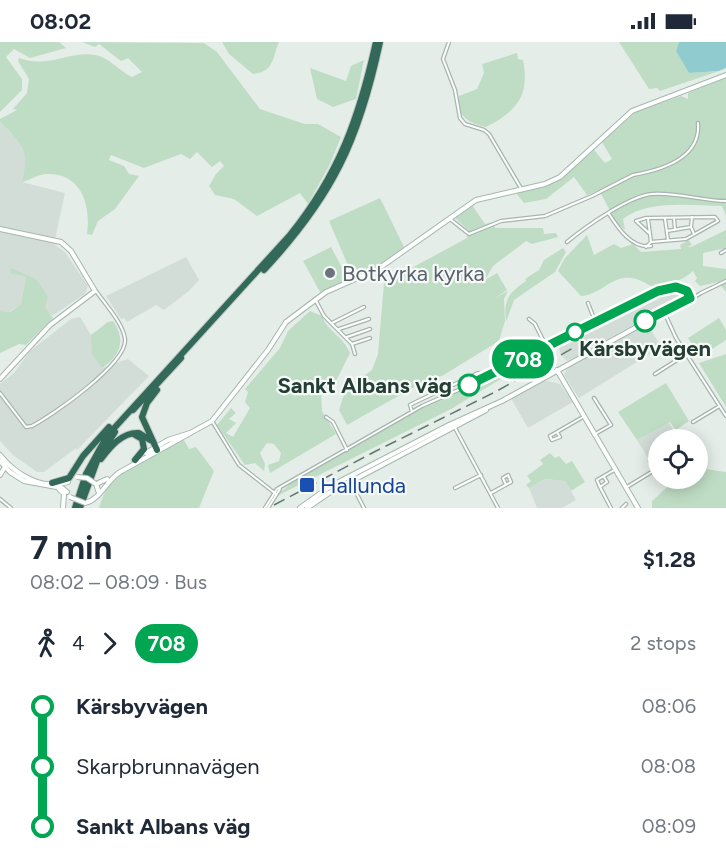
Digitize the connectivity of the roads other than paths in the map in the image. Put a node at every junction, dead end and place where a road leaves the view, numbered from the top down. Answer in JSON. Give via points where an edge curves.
{"nodes":[{"id":1,"x":378,"y":42,"type":"edge"},
{"id":2,"x":449,"y":42,"type":"edge"},
{"id":3,"x":726,"y":75,"type":"edge"},
{"id":4,"x":698,"y":123,"type":"dead end"},
{"id":5,"x":522,"y":190,"type":"junction"},
{"id":6,"x":726,"y":201,"type":"edge"},
{"id":7,"x":609,"y":214,"type":"junction"},
{"id":8,"x":448,"y":217,"type":"junction"},
{"id":9,"x":674,"y":218,"type":"junction"},
{"id":10,"x":692,"y":218,"type":"junction"},
{"id":11,"x":648,"y":219,"type":"junction"},
{"id":12,"x":665,"y":219,"type":"junction"},
{"id":13,"x":691,"y":227,"type":"junction"},
{"id":14,"x":0,"y":229,"type":"edge"},
{"id":15,"x":675,"y":230,"type":"junction"},
{"id":16,"x":667,"y":231,"type":"junction"},
{"id":17,"x":649,"y":233,"type":"junction"},
{"id":18,"x":694,"y":234,"type":"junction"},
{"id":19,"x":668,"y":240,"type":"junction"},
{"id":20,"x":567,"y":242,"type":"dead end"},
{"id":21,"x":651,"y":244,"type":"junction"},
{"id":22,"x":726,"y":281,"type":"edge"},
{"id":23,"x":95,"y":288,"type":"junction"},
{"id":24,"x":692,"y":298,"type":"junction"},
{"id":25,"x":315,"y":299,"type":"junction"},
{"id":26,"x":588,"y":303,"type":"dead end"},
{"id":27,"x":364,"y":307,"type":"dead end"},
{"id":28,"x":664,"y":313,"type":"junction"},
{"id":29,"x":369,"y":319,"type":"dead end"},
{"id":30,"x":529,"y":319,"type":"dead end"},
{"id":31,"x":596,"y":321,"type":"junction"},
{"id":32,"x":332,"y":323,"type":"junction"},
{"id":33,"x":370,"y":328,"type":"dead end"},
{"id":34,"x":339,"y":329,"type":"junction"},
{"id":35,"x":346,"y":337,"type":"junction"},
{"id":36,"x":370,"y":338,"type":"dead end"},
{"id":37,"x":352,"y":344,"type":"junction"},
{"id":38,"x":546,"y":346,"type":"junction"},
{"id":39,"x":355,"y":354,"type":"dead end"},
{"id":40,"x":493,"y":354,"type":"dead end"},
{"id":41,"x":686,"y":354,"type":"junction"},
{"id":42,"x":176,"y":362,"type":"junction"},
{"id":43,"x":514,"y":364,"type":"junction"},
{"id":44,"x":557,"y":370,"type":"junction"},
{"id":45,"x":655,"y":374,"type":"dead end"},
{"id":46,"x":0,"y":377,"type":"edge"},
{"id":47,"x":482,"y":380,"type":"junction"},
{"id":48,"x":0,"y":393,"type":"edge"},
{"id":49,"x":139,"y":398,"type":"junction"},
{"id":50,"x":594,"y":398,"type":"dead end"},
{"id":51,"x":499,"y":402,"type":"junction"},
{"id":52,"x":718,"y":407,"type":"junction"},
{"id":53,"x":412,"y":412,"type":"junction"},
{"id":54,"x":585,"y":416,"type":"junction"},
{"id":55,"x":726,"y":416,"type":"edge"},
{"id":56,"x":326,"y":417,"type":"dead end"},
{"id":57,"x":212,"y":421,"type":"junction"},
{"id":58,"x":457,"y":421,"type":"junction"},
{"id":59,"x":693,"y":422,"type":"dead end"},
{"id":60,"x":448,"y":425,"type":"junction"},
{"id":61,"x":455,"y":427,"type":"junction"},
{"id":62,"x":557,"y":432,"type":"dead end"},
{"id":63,"x":128,"y":434,"type":"junction"},
{"id":64,"x":595,"y":434,"type":"junction"},
{"id":65,"x":156,"y":448,"type":"junction"},
{"id":66,"x":347,"y":450,"type":"junction"},
{"id":67,"x":0,"y":455,"type":"edge"},
{"id":68,"x":135,"y":460,"type":"junction"},
{"id":69,"x":0,"y":461,"type":"edge"},
{"id":70,"x":79,"y":462,"type":"junction"},
{"id":71,"x":6,"y":465,"type":"junction"},
{"id":72,"x":616,"y":470,"type":"junction"},
{"id":73,"x":0,"y":472,"type":"edge"},
{"id":74,"x":91,"y":475,"type":"junction"},
{"id":75,"x":481,"y":475,"type":"junction"},
{"id":76,"x":648,"y":475,"type":"edge"},
{"id":77,"x":604,"y":477,"type":"junction"},
{"id":78,"x":72,"y":479,"type":"junction"},
{"id":79,"x":349,"y":479,"type":"junction"},
{"id":80,"x":96,"y":484,"type":"junction"},
{"id":81,"x":55,"y":485,"type":"junction"},
{"id":82,"x":506,"y":485,"type":"junction"},
{"id":83,"x":600,"y":487,"type":"junction"},
{"id":84,"x":455,"y":488,"type":"dead end"},
{"id":85,"x":627,"y":488,"type":"junction"},
{"id":86,"x":275,"y":493,"type":"junction"},
{"id":87,"x":491,"y":493,"type":"junction"},
{"id":88,"x":68,"y":494,"type":"junction"},
{"id":89,"x":98,"y":494,"type":"junction"},
{"id":90,"x":0,"y":499,"type":"edge"},
{"id":91,"x":626,"y":504,"type":"dead end"},
{"id":92,"x":89,"y":505,"type":"edge"},
{"id":93,"x":63,"y":507,"type":"edge"},
{"id":94,"x":638,"y":507,"type":"edge"},
{"id":95,"x":11,"y":508,"type":"edge"},
{"id":96,"x":75,"y":508,"type":"edge"},
{"id":97,"x":266,"y":508,"type":"edge"},
{"id":98,"x":300,"y":508,"type":"edge"},
{"id":99,"x":307,"y":508,"type":"edge"},
{"id":100,"x":364,"y":508,"type":"edge"},
{"id":101,"x":498,"y":508,"type":"edge"},
{"id":102,"x":611,"y":508,"type":"edge"},
{"id":103,"x":622,"y":508,"type":"edge"}],
"edges":[{"from":1,"to":42,"type":"highway","via":[[356,120],[338,163],[315,202]]},
{"from":2,"to":5,"type":"street","via":[[443,59],[461,120],[489,134]]},
{"from":3,"to":5,"type":"main road","via":[[632,111],[567,173]]},
{"from":4,"to":8,"type":"street","via":[[696,143],[686,156],[623,179],[551,213],[501,221],[469,234]]},
{"from":5,"to":8,"type":"main road","via":[[483,197]]},
{"from":6,"to":7,"type":"street","via":[[650,194]]},
{"from":7,"to":20,"type":"street"},
{"from":7,"to":21,"type":"street","via":[[619,230],[637,245]]},
{"from":8,"to":25,"type":"main road","via":[[378,269]]},
{"from":9,"to":10,"type":"street"},
{"from":9,"to":12,"type":"street"},
{"from":9,"to":15,"type":"street"},
{"from":10,"to":13,"type":"street"},
{"from":10,"to":18,"type":"street","via":[[715,217],[718,221]]},
{"from":11,"to":12,"type":"street"},
{"from":11,"to":17,"type":"street"},
{"from":11,"to":17,"type":"street","via":[[636,221]]},
{"from":12,"to":16,"type":"street"},
{"from":13,"to":15,"type":"street"},
{"from":13,"to":18,"type":"street"},
{"from":14,"to":23,"type":"main road","via":[[62,242]]},
{"from":15,"to":16,"type":"street"},
{"from":16,"to":19,"type":"street"},
{"from":17,"to":21,"type":"street"},
{"from":18,"to":19,"type":"street"},
{"from":19,"to":21,"type":"street"},
{"from":22,"to":24,"type":"street"},
{"from":23,"to":46,"type":"main road","via":[[90,297],[50,325]]},
{"from":23,"to":48,"type":"street","via":[[124,335],[122,353],[81,393],[35,425],[26,427]]},
{"from":24,"to":28,"type":"main road"},
{"from":24,"to":31,"type":"street","via":[[687,288],[680,285],[658,291]]},
{"from":25,"to":32,"type":"street"},
{"from":25,"to":57,"type":"main road","via":[[286,322]]},
{"from":26,"to":31,"type":"street"},
{"from":27,"to":32,"type":"street"},
{"from":28,"to":41,"type":"street"},
{"from":28,"to":44,"type":"main road"},
{"from":29,"to":34,"type":"street"},
{"from":30,"to":38,"type":"street"},
{"from":31,"to":38,"type":"street"},
{"from":32,"to":34,"type":"street"},
{"from":33,"to":35,"type":"street"},
{"from":34,"to":35,"type":"street"},
{"from":35,"to":37,"type":"street"},
{"from":36,"to":37,"type":"street"},
{"from":37,"to":39,"type":"street"},
{"from":38,"to":43,"type":"street"},
{"from":40,"to":43,"type":"street","via":[[504,347]]},
{"from":41,"to":45,"type":"street"},
{"from":41,"to":52,"type":"street"},
{"from":42,"to":49,"type":"highway"},
{"from":42,"to":65,"type":"highway","via":[[142,415],[142,424]]},
{"from":42,"to":74,"type":"highway","via":[[115,432]]},
{"from":43,"to":47,"type":"street"},
{"from":44,"to":51,"type":"main road"},
{"from":44,"to":54,"type":"main road"},
{"from":47,"to":53,"type":"street"},
{"from":47,"to":53,"type":"street","via":[[477,374],[439,390],[410,405]]},
{"from":49,"to":70,"type":"highway"},
{"from":49,"to":96,"type":"highway","via":[[98,450]]},
{"from":50,"to":64,"type":"street","via":[[611,425]]},
{"from":51,"to":58,"type":"main road"},
{"from":51,"to":61,"type":"main road"},
{"from":52,"to":55,"type":"street"},
{"from":52,"to":59,"type":"street"},
{"from":53,"to":66,"type":"street"},
{"from":54,"to":62,"type":"street"},
{"from":54,"to":64,"type":"main road"},
{"from":56,"to":66,"type":"street","via":[[333,422]]},
{"from":57,"to":65,"type":"main road"},
{"from":57,"to":86,"type":"street","via":[[242,468]]},
{"from":58,"to":60,"type":"main road"},
{"from":58,"to":61,"type":"street"},
{"from":60,"to":61,"type":"street"},
{"from":60,"to":79,"type":"main road"},
{"from":61,"to":75,"type":"street"},
{"from":61,"to":79,"type":"main road"},
{"from":63,"to":65,"type":"highway","via":[[145,435]]},
{"from":63,"to":68,"type":"highway","via":[[144,442],[143,452]]},
{"from":63,"to":74,"type":"highway","via":[[113,446]]},
{"from":64,"to":72,"type":"main road"},
{"from":65,"to":68,"type":"main road"},
{"from":65,"to":89,"type":"main road","via":[[115,475]]},
{"from":66,"to":86,"type":"street"},
{"from":67,"to":71,"type":"main road"},
{"from":68,"to":80,"type":"main road"},
{"from":69,"to":71,"type":"main road"},
{"from":70,"to":78,"type":"highway"},
{"from":70,"to":81,"type":"highway","via":[[67,479]]},
{"from":71,"to":73,"type":"main road"},
{"from":71,"to":81,"type":"main road","via":[[22,476]]},
{"from":72,"to":77,"type":"street"},
{"from":72,"to":85,"type":"main road"},
{"from":74,"to":92,"type":"highway"},
{"from":75,"to":84,"type":"street"},
{"from":75,"to":87,"type":"street"},
{"from":76,"to":85,"type":"street"},
{"from":77,"to":83,"type":"street","via":[[607,482]]},
{"from":77,"to":83,"type":"street","via":[[596,482]]},
{"from":78,"to":80,"type":"main road","bridge":true,"via":[[87,478]]},
{"from":78,"to":81,"type":"main road"},
{"from":78,"to":88,"type":"main road"},
{"from":79,"to":98,"type":"main road"},
{"from":79,"to":99,"type":"main road"},
{"from":79,"to":100,"type":"street"},
{"from":80,"to":89,"type":"main road"},
{"from":81,"to":88,"type":"main road"},
{"from":81,"to":93,"type":"main road","via":[[64,494]]},
{"from":82,"to":82,"type":"street","via":[[511,482],[507,476],[503,478]]},
{"from":82,"to":87,"type":"street"},
{"from":83,"to":102,"type":"street"},
{"from":85,"to":94,"type":"main road"},
{"from":86,"to":97,"type":"street"},
{"from":87,"to":101,"type":"street"},
{"from":88,"to":92,"type":"main road","bridge":true},
{"from":88,"to":93,"type":"main road"},
{"from":89,"to":92,"type":"main road"},
{"from":90,"to":95,"type":"street"},
{"from":91,"to":103,"type":"street"}]}
